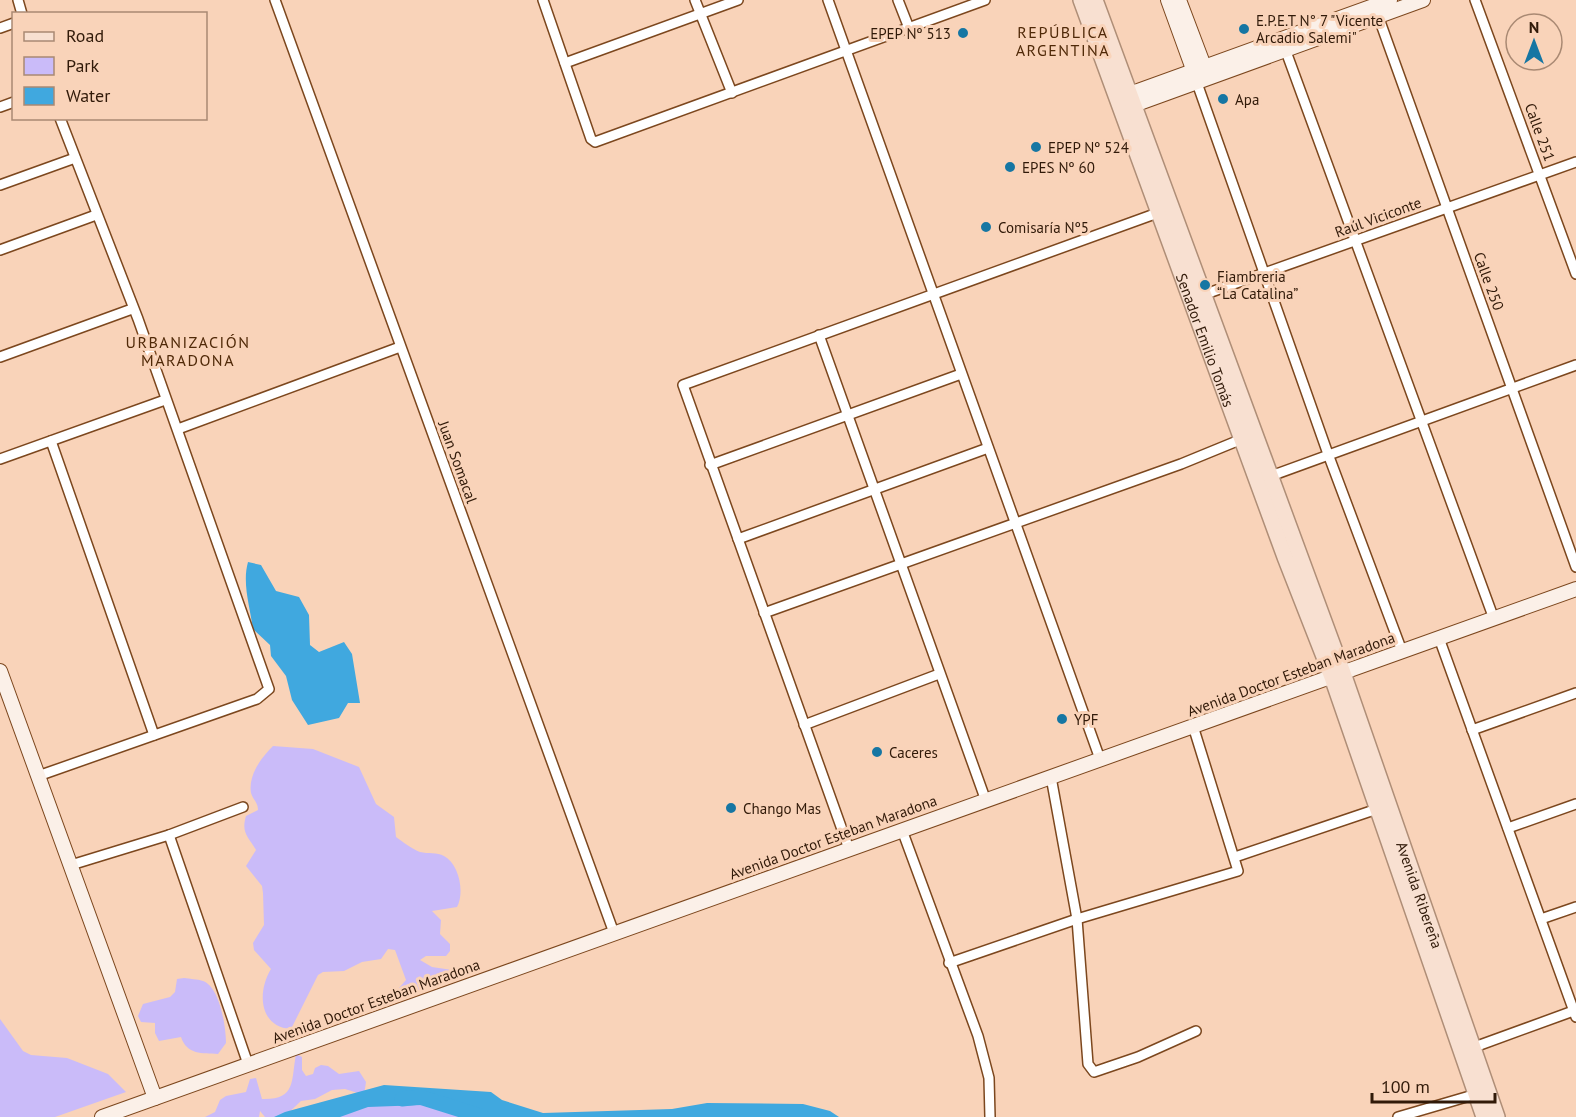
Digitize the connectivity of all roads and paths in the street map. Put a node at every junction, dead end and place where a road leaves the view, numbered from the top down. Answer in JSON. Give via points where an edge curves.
{"nodes":[{"id":1,"x":275,"y":0,"type":"edge"},
{"id":2,"x":543,"y":0,"type":"edge"},
{"id":3,"x":695,"y":0,"type":"edge"},
{"id":4,"x":738,"y":0,"type":"edge"},
{"id":5,"x":828,"y":0,"type":"edge"},
{"id":6,"x":898,"y":0,"type":"edge"},
{"id":7,"x":985,"y":0,"type":"edge"},
{"id":8,"x":1081,"y":0,"type":"edge"},
{"id":9,"x":1095,"y":0,"type":"edge"},
{"id":10,"x":1168,"y":0,"type":"edge"},
{"id":11,"x":1179,"y":0,"type":"edge"},
{"id":12,"x":1390,"y":0,"type":"edge"},
{"id":13,"x":1423,"y":0,"type":"edge"},
{"id":14,"x":1475,"y":0,"type":"edge"},
{"id":15,"x":1376,"y":11,"type":"junction"},
{"id":16,"x":700,"y":14,"type":"junction"},
{"id":17,"x":909,"y":28,"type":"junction"},
{"id":18,"x":1283,"y":45,"type":"junction"},
{"id":19,"x":848,"y":52,"type":"junction"},
{"id":20,"x":565,"y":63,"type":"junction"},
{"id":21,"x":1201,"y":75,"type":"junction"},
{"id":22,"x":732,"y":93,"type":"junction"},
{"id":23,"x":1125,"y":102,"type":"junction"},
{"id":24,"x":61,"y":120,"type":"edge"},
{"id":25,"x":75,"y":158,"type":"junction"},
{"id":26,"x":1576,"y":162,"type":"edge"},
{"id":27,"x":1540,"y":175,"type":"junction"},
{"id":28,"x":0,"y":185,"type":"edge"},
{"id":29,"x":1447,"y":208,"type":"junction"},
{"id":30,"x":1164,"y":210,"type":"junction"},
{"id":31,"x":96,"y":215,"type":"junction"},
{"id":32,"x":1356,"y":241,"type":"junction"},
{"id":33,"x":0,"y":250,"type":"edge"},
{"id":34,"x":1265,"y":274,"type":"junction"},
{"id":35,"x":1576,"y":274,"type":"edge"},
{"id":36,"x":934,"y":293,"type":"junction"},
{"id":37,"x":1196,"y":298,"type":"junction"},
{"id":38,"x":132,"y":309,"type":"junction"},
{"id":39,"x":819,"y":335,"type":"junction"},
{"id":40,"x":400,"y":347,"type":"junction"},
{"id":41,"x":0,"y":357,"type":"edge"},
{"id":42,"x":1576,"y":365,"type":"edge"},
{"id":43,"x":961,"y":374,"type":"junction"},
{"id":44,"x":1512,"y":388,"type":"junction"},
{"id":45,"x":165,"y":400,"type":"junction"},
{"id":46,"x":848,"y":417,"type":"junction"},
{"id":47,"x":1421,"y":421,"type":"junction"},
{"id":48,"x":178,"y":429,"type":"junction"},
{"id":49,"x":1242,"y":439,"type":"junction"},
{"id":50,"x":51,"y":441,"type":"junction"},
{"id":51,"x":988,"y":448,"type":"junction"},
{"id":52,"x":1328,"y":454,"type":"junction"},
{"id":53,"x":0,"y":459,"type":"edge"},
{"id":54,"x":710,"y":465,"type":"junction"},
{"id":55,"x":1263,"y":478,"type":"junction"},
{"id":56,"x":874,"y":491,"type":"junction"},
{"id":57,"x":1015,"y":522,"type":"junction"},
{"id":58,"x":738,"y":539,"type":"junction"},
{"id":59,"x":900,"y":564,"type":"junction"},
{"id":60,"x":1576,"y":567,"type":"edge"},
{"id":61,"x":1576,"y":589,"type":"edge"},
{"id":62,"x":764,"y":613,"type":"junction"},
{"id":63,"x":1494,"y":619,"type":"junction"},
{"id":64,"x":1439,"y":638,"type":"junction"},
{"id":65,"x":1402,"y":651,"type":"junction"},
{"id":66,"x":0,"y":671,"type":"edge"},
{"id":67,"x":939,"y":674,"type":"junction"},
{"id":68,"x":1337,"y":675,"type":"junction"},
{"id":69,"x":1576,"y":693,"type":"edge"},
{"id":70,"x":804,"y":725,"type":"junction"},
{"id":71,"x":1193,"y":726,"type":"junction"},
{"id":72,"x":1472,"y":730,"type":"junction"},
{"id":73,"x":154,"y":735,"type":"junction"},
{"id":74,"x":1100,"y":759,"type":"junction"},
{"id":75,"x":38,"y":776,"type":"junction"},
{"id":76,"x":1051,"y":777,"type":"junction"},
{"id":77,"x":986,"y":801,"type":"junction"},
{"id":78,"x":1576,"y":804,"type":"edge"},
{"id":79,"x":243,"y":807,"type":"dead end"},
{"id":80,"x":1383,"y":807,"type":"junction"},
{"id":81,"x":1508,"y":828,"type":"junction"},
{"id":82,"x":902,"y":830,"type":"junction"},
{"id":83,"x":168,"y":835,"type":"junction"},
{"id":84,"x":849,"y":849,"type":"junction"},
{"id":85,"x":1234,"y":857,"type":"junction"},
{"id":86,"x":71,"y":866,"type":"junction"},
{"id":87,"x":1576,"y":907,"type":"edge"},
{"id":88,"x":1077,"y":919,"type":"junction"},
{"id":89,"x":1541,"y":919,"type":"junction"},
{"id":90,"x":614,"y":933,"type":"junction"},
{"id":91,"x":949,"y":963,"type":"junction"},
{"id":92,"x":1575,"y":1013,"type":"edge"},
{"id":93,"x":1196,"y":1031,"type":"dead end"},
{"id":94,"x":1467,"y":1050,"type":"junction"},
{"id":95,"x":248,"y":1064,"type":"junction"},
{"id":96,"x":1482,"y":1092,"type":"junction"},
{"id":97,"x":155,"y":1098,"type":"junction"},
{"id":98,"x":102,"y":1117,"type":"edge"},
{"id":99,"x":990,"y":1117,"type":"edge"},
{"id":100,"x":1398,"y":1117,"type":"edge"},
{"id":101,"x":1484,"y":1117,"type":"edge"},
{"id":102,"x":1497,"y":1117,"type":"edge"}],
"edges":[{"from":1,"to":40,"type":"street","name":"Juan Somacal"},
{"from":2,"to":20,"type":"street"},
{"from":3,"to":16,"type":"street"},
{"from":4,"to":16,"type":"street"},
{"from":5,"to":19,"type":"street"},
{"from":6,"to":17,"type":"street"},
{"from":7,"to":17,"type":"street"},
{"from":8,"to":23,"type":"main road","name":"Senador Emilio Tomás"},
{"from":9,"to":23,"type":"main road","name":"Senador Emilio Tomás"},
{"from":10,"to":21,"type":"main road"},
{"from":11,"to":21,"type":"main road"},
{"from":12,"to":15,"type":"main road"},
{"from":13,"to":15,"type":"main road"},
{"from":14,"to":27,"type":"street","name":"Calle 251"},
{"from":15,"to":18,"type":"main road"},
{"from":15,"to":29,"type":"street","name":"Calle 250"},
{"from":16,"to":20,"type":"street"},
{"from":16,"to":22,"type":"street"},
{"from":17,"to":19,"type":"street"},
{"from":18,"to":21,"type":"main road"},
{"from":18,"to":32,"type":"street"},
{"from":19,"to":22,"type":"street"},
{"from":19,"to":36,"type":"street"},
{"from":20,"to":22,"type":"street","via":[[595,142]]},
{"from":21,"to":23,"type":"main road"},
{"from":21,"to":34,"type":"street"},
{"from":23,"to":30,"type":"main road","name":"Senador Emilio Tomás"},
{"from":24,"to":25,"type":"street"},
{"from":25,"to":28,"type":"street"},
{"from":25,"to":31,"type":"street"},
{"from":26,"to":27,"type":"street","name":"Raúl Viciconte"},
{"from":27,"to":29,"type":"street","name":"Raúl Viciconte"},
{"from":27,"to":35,"type":"street","name":"Calle 251"},
{"from":29,"to":32,"type":"street","name":"Raúl Viciconte"},
{"from":29,"to":44,"type":"street","name":"Calle 250"},
{"from":30,"to":36,"type":"street"},
{"from":30,"to":37,"type":"main road","name":"Senador Emilio Tomás"},
{"from":31,"to":33,"type":"street"},
{"from":31,"to":38,"type":"street"},
{"from":32,"to":34,"type":"street","name":"Raúl Viciconte"},
{"from":32,"to":47,"type":"street"},
{"from":34,"to":37,"type":"street","name":"Raúl Viciconte"},
{"from":34,"to":52,"type":"street"},
{"from":36,"to":39,"type":"street"},
{"from":36,"to":43,"type":"street"},
{"from":37,"to":49,"type":"main road","name":"Senador Emilio Tomás"},
{"from":37,"to":55,"type":"main road","name":"Senador Emilio Tomás"},
{"from":38,"to":41,"type":"street"},
{"from":38,"to":45,"type":"street"},
{"from":39,"to":46,"type":"street"},
{"from":39,"to":54,"type":"street","via":[[683,385]]},
{"from":40,"to":48,"type":"street"},
{"from":40,"to":90,"type":"street","name":"Juan Somacal"},
{"from":42,"to":44,"type":"street"},
{"from":43,"to":46,"type":"street"},
{"from":43,"to":51,"type":"street"},
{"from":44,"to":47,"type":"street"},
{"from":44,"to":60,"type":"street","name":"Calle 250"},
{"from":45,"to":48,"type":"street"},
{"from":45,"to":50,"type":"street"},
{"from":46,"to":54,"type":"street"},
{"from":46,"to":56,"type":"street"},
{"from":47,"to":52,"type":"street"},
{"from":47,"to":63,"type":"street"},
{"from":48,"to":73,"type":"street","via":[[269,689],[257,699]]},
{"from":49,"to":55,"type":"main road","name":"Senador Emilio Tomás"},
{"from":49,"to":57,"type":"street"},
{"from":50,"to":53,"type":"street"},
{"from":50,"to":73,"type":"street"},
{"from":51,"to":56,"type":"street"},
{"from":51,"to":57,"type":"street"},
{"from":52,"to":55,"type":"street"},
{"from":52,"to":65,"type":"street"},
{"from":54,"to":58,"type":"street"},
{"from":55,"to":68,"type":"main road","name":"Senador Emilio Tomás"},
{"from":56,"to":58,"type":"street"},
{"from":56,"to":59,"type":"street"},
{"from":57,"to":59,"type":"street"},
{"from":57,"to":74,"type":"street"},
{"from":58,"to":62,"type":"street"},
{"from":59,"to":62,"type":"street"},
{"from":59,"to":67,"type":"street"},
{"from":61,"to":63,"type":"main road","name":"Avenida Doctor Esteban Maradona"},
{"from":62,"to":70,"type":"street"},
{"from":63,"to":64,"type":"main road","name":"Avenida Doctor Esteban Maradona"},
{"from":64,"to":65,"type":"main road","name":"Avenida Doctor Esteban Maradona"},
{"from":64,"to":72,"type":"street"},
{"from":65,"to":68,"type":"main road","name":"Avenida Doctor Esteban Maradona"},
{"from":66,"to":75,"type":"main road"},
{"from":67,"to":70,"type":"street"},
{"from":67,"to":77,"type":"street"},
{"from":68,"to":71,"type":"main road","name":"Avenida Doctor Esteban Maradona"},
{"from":68,"to":80,"type":"main road","name":"Avenida Ribereña"},
{"from":69,"to":72,"type":"street"},
{"from":70,"to":84,"type":"street"},
{"from":71,"to":74,"type":"main road","name":"Avenida Doctor Esteban Maradona"},
{"from":71,"to":85,"type":"street"},
{"from":72,"to":81,"type":"street"},
{"from":73,"to":75,"type":"street"},
{"from":74,"to":76,"type":"main road","name":"Avenida Doctor Esteban Maradona"},
{"from":75,"to":86,"type":"main road"},
{"from":76,"to":77,"type":"main road","name":"Avenida Doctor Esteban Maradona"},
{"from":76,"to":88,"type":"street"},
{"from":77,"to":82,"type":"main road","name":"Avenida Doctor Esteban Maradona"},
{"from":78,"to":81,"type":"street"},
{"from":79,"to":83,"type":"street"},
{"from":80,"to":85,"type":"street"},
{"from":80,"to":94,"type":"main road","name":"Avenida Ribereña"},
{"from":81,"to":89,"type":"street"},
{"from":82,"to":84,"type":"main road","name":"Avenida Doctor Esteban Maradona"},
{"from":82,"to":91,"type":"street"},
{"from":83,"to":86,"type":"street"},
{"from":83,"to":95,"type":"street"},
{"from":84,"to":90,"type":"main road","name":"Avenida Doctor Esteban Maradona"},
{"from":85,"to":88,"type":"street","via":[[1238,871]]},
{"from":86,"to":97,"type":"main road"},
{"from":87,"to":89,"type":"street"},
{"from":88,"to":91,"type":"street"},
{"from":88,"to":93,"type":"street","via":[[1088,1064],[1094,1072]]},
{"from":89,"to":92,"type":"street"},
{"from":90,"to":95,"type":"main road","name":"Avenida Doctor Esteban Maradona"},
{"from":91,"to":99,"type":"street","via":[[978,1036],[988,1077]]},
{"from":92,"to":94,"type":"street"},
{"from":94,"to":96,"type":"main road","name":"Avenida Ribereña"},
{"from":95,"to":97,"type":"main road","name":"Avenida Doctor Esteban Maradona"},
{"from":96,"to":100,"type":"street"},
{"from":96,"to":101,"type":"main road","name":"Avenida Ribereña"},
{"from":96,"to":102,"type":"main road","name":"Avenida Ribereña"},
{"from":97,"to":98,"type":"main road","name":"Avenida Doctor Esteban Maradona"}]}
